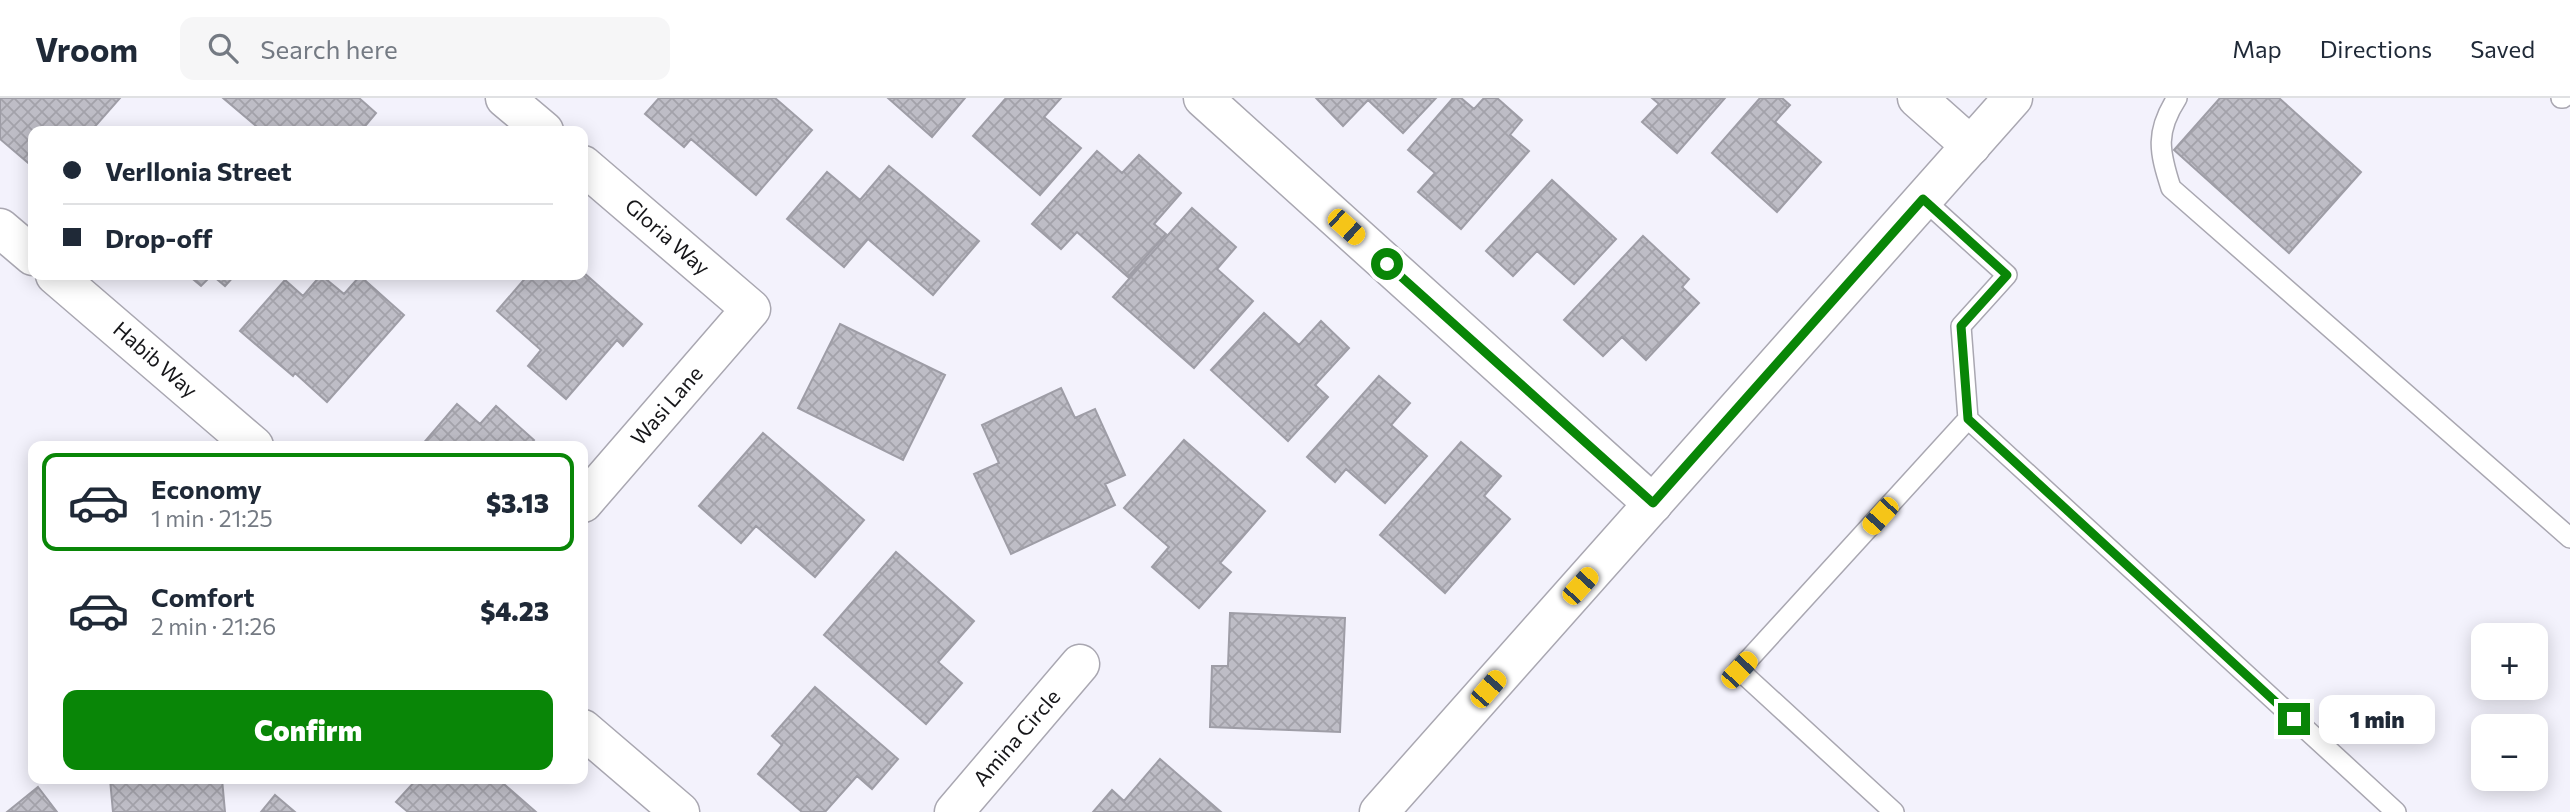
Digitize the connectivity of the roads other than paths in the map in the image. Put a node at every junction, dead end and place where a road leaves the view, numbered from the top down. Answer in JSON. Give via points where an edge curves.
{"nodes":[{"id":1,"x":505,"y":98,"type":"edge"},
{"id":2,"x":1203,"y":98,"type":"edge"},
{"id":3,"x":1917,"y":98,"type":"edge"},
{"id":4,"x":2013,"y":98,"type":"edge"},
{"id":5,"x":2177,"y":98,"type":"edge"},
{"id":6,"x":538,"y":126,"type":"edge"},
{"id":7,"x":1971,"y":146,"type":"junction"},
{"id":8,"x":588,"y":169,"type":"edge"},
{"id":9,"x":1923,"y":199,"type":"junction"},
{"id":10,"x":0,"y":228,"type":"edge"},
{"id":11,"x":28,"y":252,"type":"edge"},
{"id":12,"x":61,"y":280,"type":"edge"},
{"id":13,"x":751,"y":309,"type":"joint"},
{"id":14,"x":1968,"y":419,"type":"junction"},
{"id":15,"x":248,"y":441,"type":"edge"},
{"id":16,"x":588,"y":497,"type":"edge"},
{"id":17,"x":1653,"y":503,"type":"junction"},
{"id":18,"x":2570,"y":538,"type":"edge"},
{"id":19,"x":1080,"y":664,"type":"dead end"},
{"id":20,"x":588,"y":733,"type":"edge"},
{"id":21,"x":680,"y":812,"type":"edge"},
{"id":22,"x":954,"y":812,"type":"edge"},
{"id":23,"x":1379,"y":812,"type":"edge"},
{"id":24,"x":1894,"y":812,"type":"edge"},
{"id":25,"x":2396,"y":812,"type":"edge"}],
"edges":[{"from":1,"to":6,"type":"street"},
{"from":2,"to":17,"type":"street"},
{"from":3,"to":7,"type":"street"},
{"from":4,"to":7,"type":"street"},
{"from":5,"to":18,"type":"lane","via":[[2162,123],[2161,156],[2171,188]]},
{"from":7,"to":9,"type":"street"},
{"from":8,"to":13,"type":"street","name":"Gloria Way"},
{"from":9,"to":14,"type":"lane","via":[[2007,275],[1961,326]]},
{"from":9,"to":17,"type":"street"},
{"from":10,"to":11,"type":"street"},
{"from":12,"to":15,"type":"street","name":"Habib Way"},
{"from":13,"to":16,"type":"street","name":"Wasi Lane"},
{"from":14,"to":24,"type":"lane","via":[[1739,670]]},
{"from":14,"to":25,"type":"lane"},
{"from":17,"to":23,"type":"street"},
{"from":19,"to":22,"type":"street","name":"Amina Circle"},
{"from":20,"to":21,"type":"street"}]}
